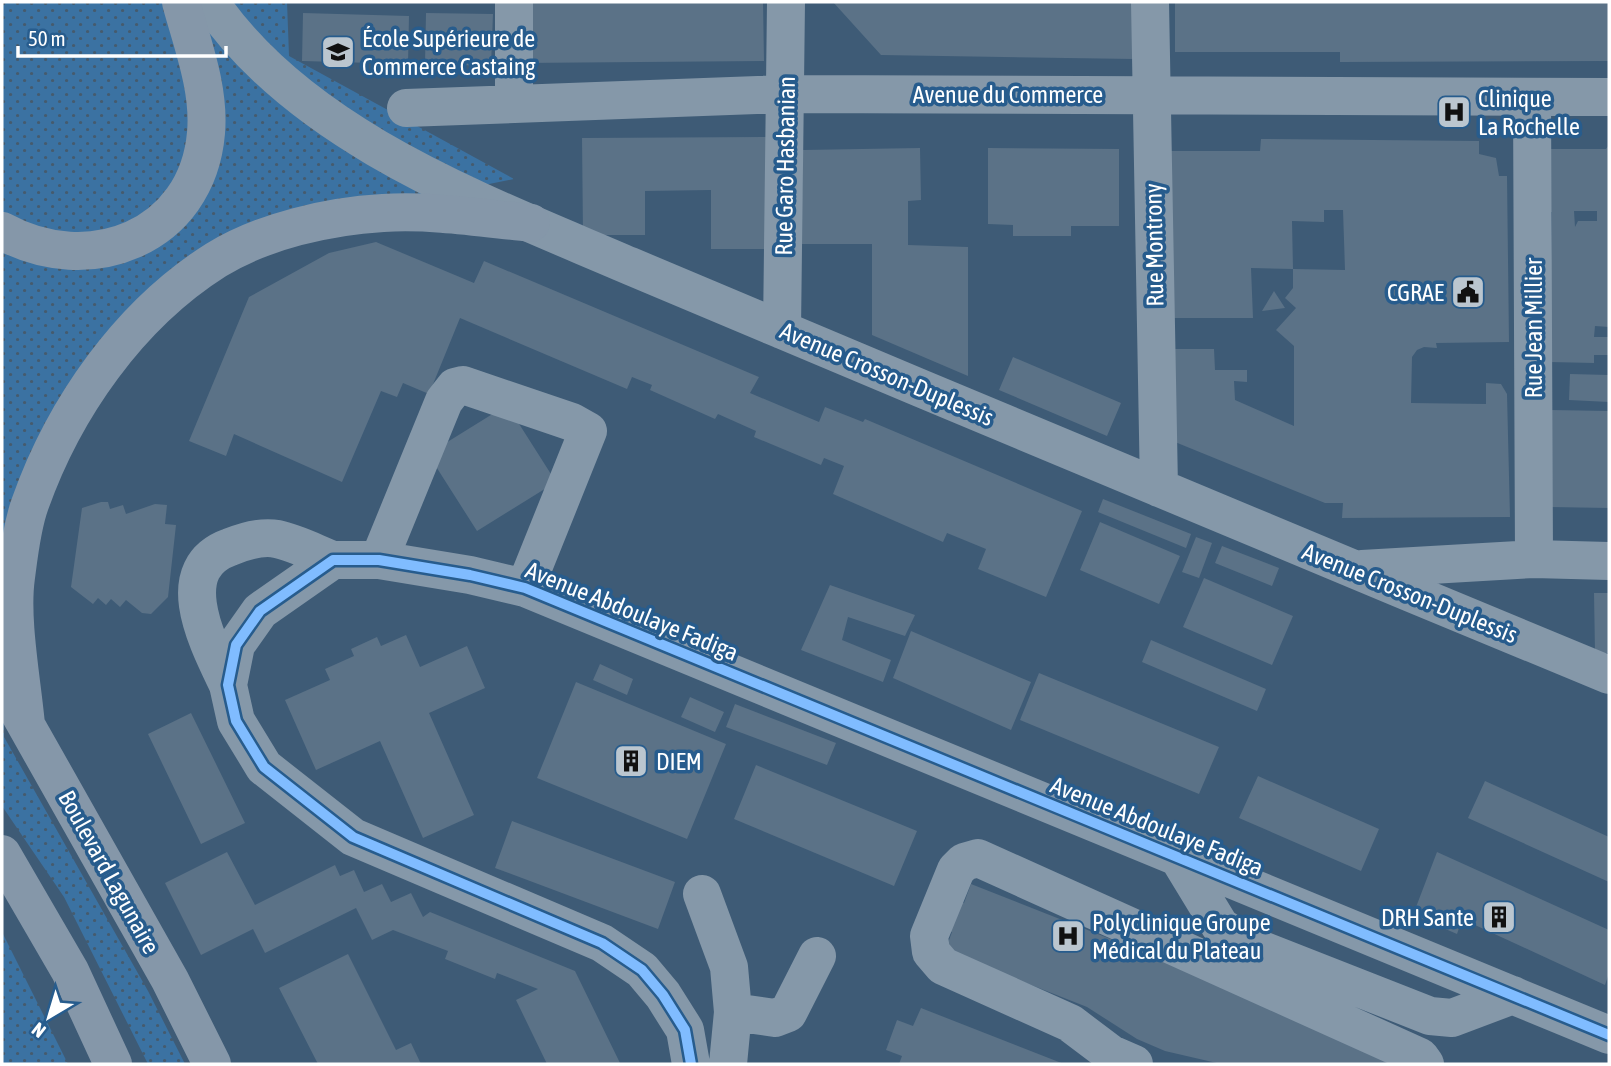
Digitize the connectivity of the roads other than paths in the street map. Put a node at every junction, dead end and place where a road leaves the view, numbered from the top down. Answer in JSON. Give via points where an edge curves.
{"nodes":[{"id":1,"x":181,"y":2,"type":"edge"},
{"id":2,"x":210,"y":2,"type":"edge"},
{"id":3,"x":514,"y":2,"type":"edge"},
{"id":4,"x":786,"y":2,"type":"edge"},
{"id":5,"x":1150,"y":2,"type":"edge"},
{"id":6,"x":786,"y":93,"type":"junction"},
{"id":7,"x":1150,"y":94,"type":"junction"},
{"id":8,"x":1532,"y":97,"type":"junction"},
{"id":9,"x":1609,"y":97,"type":"edge"},
{"id":10,"x":514,"y":104,"type":"junction"},
{"id":11,"x":406,"y":108,"type":"dead end"},
{"id":12,"x":531,"y":223,"type":"junction"},
{"id":13,"x":2,"y":231,"type":"edge"},
{"id":14,"x":782,"y":330,"type":"junction"},
{"id":15,"x":1159,"y":488,"type":"junction"},
{"id":16,"x":1534,"y":559,"type":"junction"},
{"id":17,"x":333,"y":560,"type":"junction"},
{"id":18,"x":379,"y":560,"type":"junction"},
{"id":19,"x":1609,"y":561,"type":"edge"},
{"id":20,"x":1353,"y":570,"type":"junction"},
{"id":21,"x":525,"y":588,"type":"junction"},
{"id":22,"x":1609,"y":675,"type":"edge"},
{"id":23,"x":2,"y":682,"type":"edge"},
{"id":24,"x":228,"y":685,"type":"junction"},
{"id":25,"x":26,"y":725,"type":"junction"},
{"id":26,"x":2,"y":855,"type":"edge"},
{"id":27,"x":1178,"y":857,"type":"junction"},
{"id":28,"x":702,"y":894,"type":"dead end"},
{"id":29,"x":817,"y":956,"type":"dead end"},
{"id":30,"x":1325,"y":993,"type":"junction"},
{"id":31,"x":1513,"y":995,"type":"junction"},
{"id":32,"x":733,"y":1012,"type":"junction"},
{"id":33,"x":1609,"y":1035,"type":"edge"},
{"id":34,"x":113,"y":1064,"type":"edge"},
{"id":35,"x":212,"y":1064,"type":"edge"},
{"id":36,"x":691,"y":1064,"type":"edge"},
{"id":37,"x":728,"y":1064,"type":"edge"},
{"id":38,"x":1134,"y":1064,"type":"edge"},
{"id":39,"x":1425,"y":1064,"type":"edge"}],
"edges":[{"from":1,"to":13,"type":"highway","via":[[202,79],[206,131],[199,172],[183,201],[158,226],[129,243],[100,249],[66,252],[20,241]]},
{"from":2,"to":12,"type":"street","name":"Avenue Crosson-Duplessis","via":[[285,86],[336,123]]},
{"from":3,"to":10,"type":"street"},
{"from":4,"to":6,"type":"street","name":"Rue Garo Hasbanian"},
{"from":5,"to":7,"type":"street","name":"Rue Montrony"},
{"from":6,"to":7,"type":"street","name":"Avenue du Commerce"},
{"from":6,"to":10,"type":"street","name":"Avenue du Commerce"},
{"from":6,"to":14,"type":"street","name":"Rue Garo Hasbanian"},
{"from":7,"to":8,"type":"street","name":"Avenue du Commerce"},
{"from":7,"to":15,"type":"street","name":"Rue Montrony"},
{"from":8,"to":9,"type":"street","name":"Avenue du Commerce"},
{"from":8,"to":16,"type":"street","name":"Rue Jean Millier"},
{"from":10,"to":11,"type":"street","name":"Avenue du Commerce"},
{"from":12,"to":14,"type":"street","name":"Avenue Crosson-Duplessis"},
{"from":12,"to":25,"type":"highway","via":[[434,212],[381,213],[323,222],[270,235],[218,259],[167,296],[88,385],[29,506],[15,580]]},
{"from":14,"to":15,"type":"street","name":"Avenue Crosson-Duplessis"},
{"from":15,"to":20,"type":"street","name":"Avenue Crosson-Duplessis"},
{"from":16,"to":19,"type":"street"},
{"from":16,"to":20,"type":"street"},
{"from":17,"to":18,"type":"street","name":"Avenue Abdoulaye Fadiga"},
{"from":17,"to":24,"type":"street","via":[[260,611],[236,645]]},
{"from":17,"to":24,"type":"street","via":[[276,539],[248,540],[214,552],[198,577],[199,608],[202,630]]},
{"from":18,"to":21,"type":"street","name":"Avenue Abdoulaye Fadiga"},
{"from":18,"to":21,"type":"street","via":[[444,401],[455,387],[471,387],[588,431]]},
{"from":20,"to":22,"type":"street","name":"Avenue Crosson-Duplessis"},
{"from":21,"to":27,"type":"street","name":"Avenue Abdoulaye Fadiga"},
{"from":23,"to":25,"type":"highway","name":"Boulevard Lagunaire"},
{"from":24,"to":36,"type":"street","via":[[236,721],[264,767],[353,837],[602,943],[642,971],[685,1030]]},
{"from":25,"to":35,"type":"highway","name":"Boulevard Lagunaire","via":[[170,980]]},
{"from":26,"to":34,"type":"highway","via":[[70,971]]},
{"from":27,"to":30,"type":"street","via":[[1220,926]]},
{"from":27,"to":31,"type":"street","name":"Avenue Abdoulaye Fadiga"},
{"from":28,"to":32,"type":"street","via":[[729,967]]},
{"from":29,"to":32,"type":"street","via":[[788,1013],[775,1018]]},
{"from":30,"to":31,"type":"street","via":[[1430,1016],[1460,1016]]},
{"from":30,"to":38,"type":"street","via":[[978,858],[964,862],[956,870],[929,936],[931,952],[943,966],[1070,1023],[1111,1054]]},
{"from":30,"to":39,"type":"street"},
{"from":31,"to":33,"type":"street","name":"Avenue Abdoulaye Fadiga"},
{"from":32,"to":37,"type":"street"}]}
